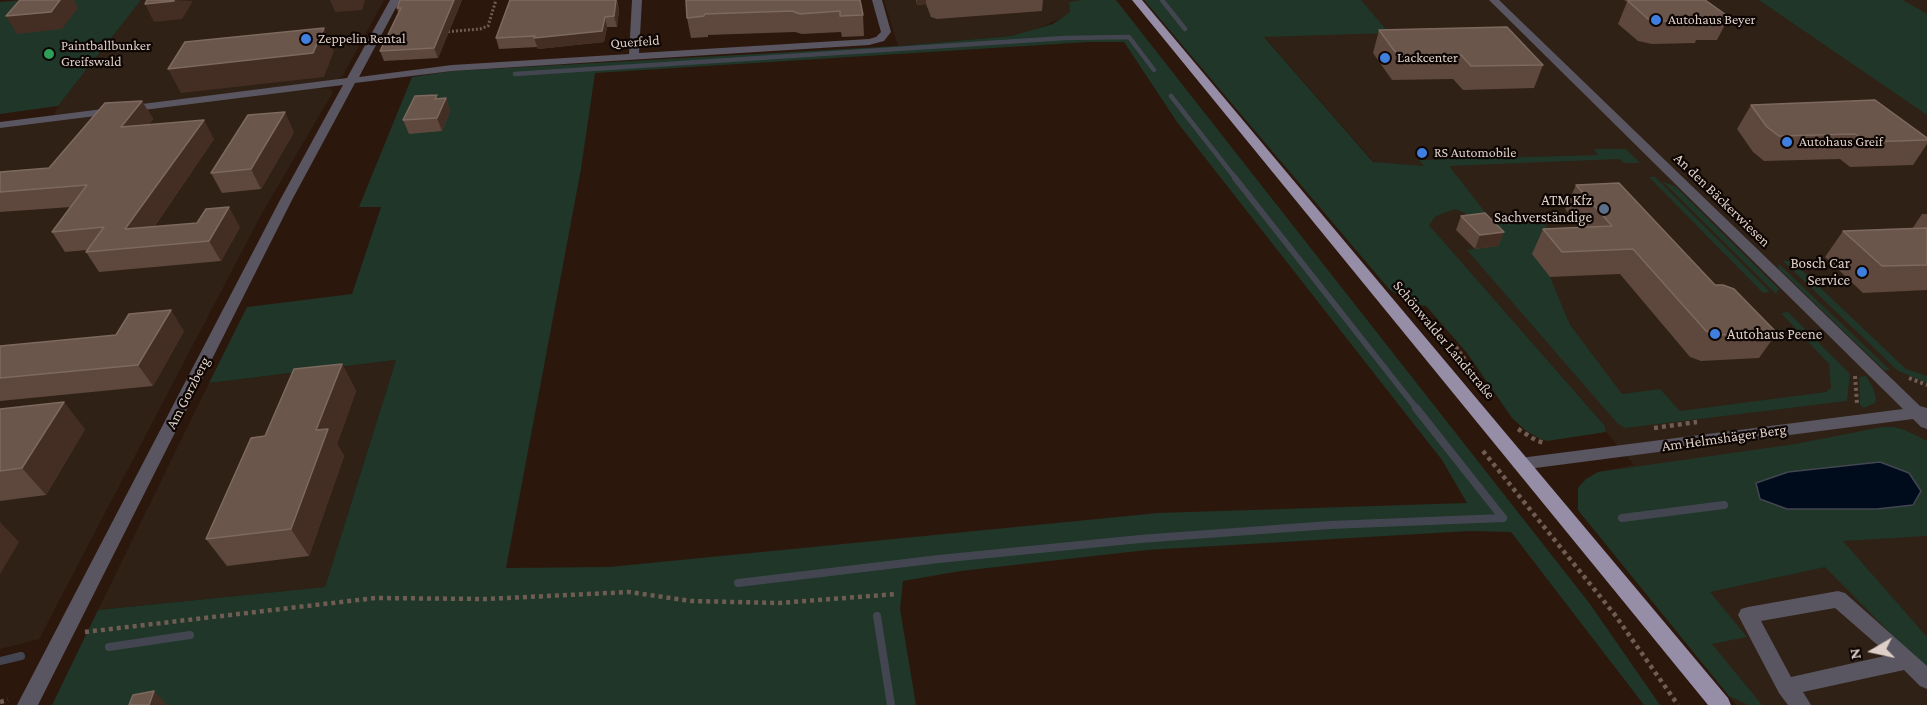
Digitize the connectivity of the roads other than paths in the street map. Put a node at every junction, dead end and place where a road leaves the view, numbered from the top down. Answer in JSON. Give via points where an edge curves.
{"nodes":[{"id":1,"x":394,"y":0,"type":"edge"},
{"id":2,"x":638,"y":0,"type":"edge"},
{"id":3,"x":877,"y":0,"type":"edge"},
{"id":4,"x":1137,"y":0,"type":"edge"},
{"id":5,"x":1494,"y":0,"type":"edge"},
{"id":6,"x":634,"y":57,"type":"junction"},
{"id":7,"x":351,"y":82,"type":"junction"},
{"id":8,"x":0,"y":125,"type":"edge"},
{"id":9,"x":1923,"y":416,"type":"edge"},
{"id":10,"x":1520,"y":464,"type":"junction"},
{"id":11,"x":1908,"y":660,"type":"junction"},
{"id":12,"x":1927,"y":680,"type":"edge"},
{"id":13,"x":1786,"y":687,"type":"junction"},
{"id":14,"x":27,"y":705,"type":"edge"},
{"id":15,"x":1721,"y":705,"type":"edge"},
{"id":16,"x":1801,"y":705,"type":"edge"}],
"edges":[{"from":1,"to":7,"type":"street","name":"Am Gorzberg"},
{"from":2,"to":6,"type":"street"},
{"from":3,"to":6,"type":"street","name":"Querfeld","via":[[886,32],[875,41]]},
{"from":4,"to":10,"type":"main road","name":"Schönwalder Landstraße"},
{"from":5,"to":9,"type":"street","name":"An den Bäckerwiesen"},
{"from":6,"to":7,"type":"street","name":"Querfeld","via":[[452,68]]},
{"from":7,"to":8,"type":"street"},
{"from":7,"to":14,"type":"street","name":"Am Gorzberg","via":[[286,200]]},
{"from":9,"to":10,"type":"street","name":"Am Helmshäger Berg"},
{"from":10,"to":15,"type":"main road","name":"Schönwalder Landstraße"},
{"from":11,"to":12,"type":"street"},
{"from":11,"to":13,"type":"street"},
{"from":11,"to":13,"type":"street","via":[[1838,599],[1748,615]]},
{"from":13,"to":16,"type":"street"}]}
